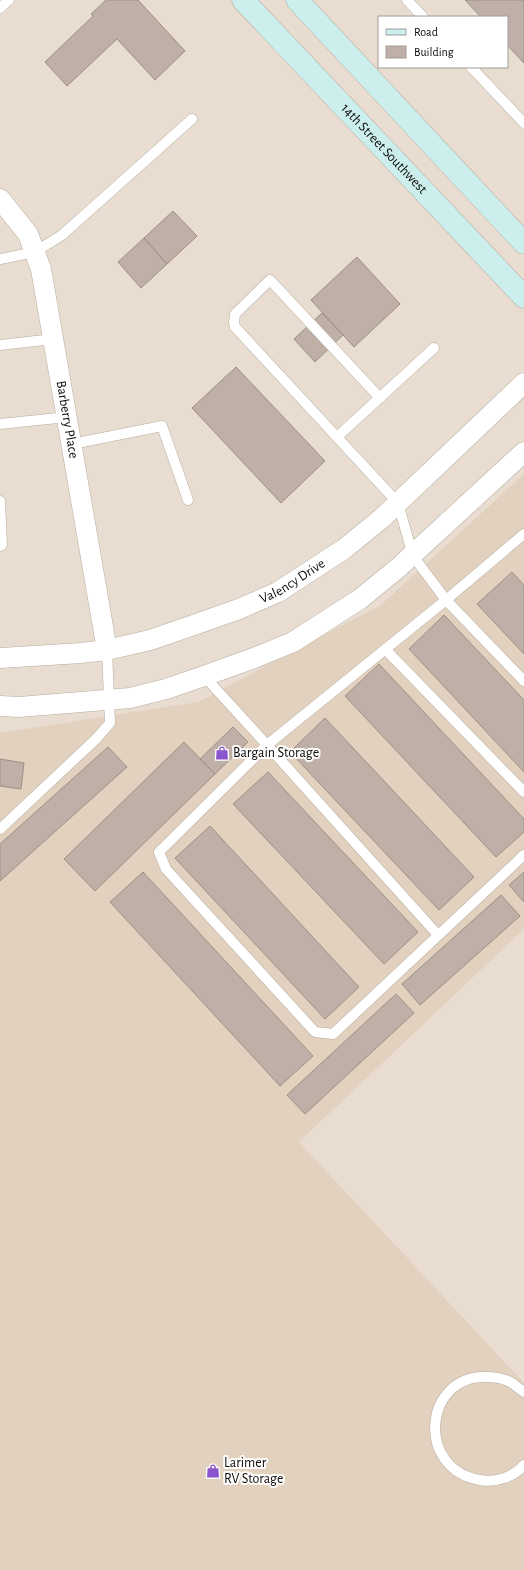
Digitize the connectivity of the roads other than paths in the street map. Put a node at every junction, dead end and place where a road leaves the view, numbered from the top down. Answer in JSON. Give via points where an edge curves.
{"nodes":[{"id":1,"x":9,"y":0,"type":"edge"},
{"id":2,"x":243,"y":0,"type":"edge"},
{"id":3,"x":297,"y":0,"type":"edge"},
{"id":4,"x":407,"y":0,"type":"edge"},
{"id":5,"x":0,"y":8,"type":"edge"},
{"id":6,"x":422,"y":16,"type":"edge"},
{"id":7,"x":471,"y":68,"type":"edge"},
{"id":8,"x":192,"y":119,"type":"dead end"},
{"id":9,"x":524,"y":123,"type":"edge"},
{"id":10,"x":0,"y":199,"type":"edge"},
{"id":11,"x":524,"y":243,"type":"edge"},
{"id":12,"x":35,"y":252,"type":"junction"},
{"id":13,"x":0,"y":258,"type":"edge"},
{"id":14,"x":524,"y":298,"type":"edge"},
{"id":15,"x":53,"y":339,"type":"junction"},
{"id":16,"x":0,"y":345,"type":"edge"},
{"id":17,"x":434,"y":348,"type":"dead end"},
{"id":18,"x":524,"y":383,"type":"edge"},
{"id":19,"x":380,"y":398,"type":"junction"},
{"id":20,"x":67,"y":417,"type":"junction"},
{"id":21,"x":0,"y":424,"type":"edge"},
{"id":22,"x":337,"y":437,"type":"junction"},
{"id":23,"x":72,"y":444,"type":"junction"},
{"id":24,"x":524,"y":452,"type":"edge"},
{"id":25,"x":188,"y":500,"type":"dead end"},
{"id":26,"x":0,"y":501,"type":"edge"},
{"id":27,"x":398,"y":503,"type":"junction"},
{"id":28,"x":524,"y":534,"type":"edge"},
{"id":29,"x":0,"y":546,"type":"edge"},
{"id":30,"x":413,"y":556,"type":"junction"},
{"id":31,"x":446,"y":600,"type":"junction"},
{"id":32,"x":385,"y":649,"type":"junction"},
{"id":33,"x":108,"y":650,"type":"junction"},
{"id":34,"x":0,"y":658,"type":"edge"},
{"id":35,"x":204,"y":676,"type":"junction"},
{"id":36,"x":524,"y":681,"type":"edge"},
{"id":37,"x":109,"y":701,"type":"junction"},
{"id":38,"x":0,"y":706,"type":"edge"},
{"id":39,"x":267,"y":745,"type":"junction"},
{"id":40,"x":524,"y":792,"type":"edge"},
{"id":41,"x":0,"y":829,"type":"edge"},
{"id":42,"x":524,"y":855,"type":"edge"},
{"id":43,"x":438,"y":935,"type":"junction"},
{"id":44,"x":524,"y":1392,"type":"edge"},
{"id":45,"x":524,"y":1465,"type":"edge"}],
"edges":[{"from":1,"to":5,"type":"lane"},
{"from":2,"to":14,"type":"main road","name":"14th Street Southwest"},
{"from":3,"to":11,"type":"main road"},
{"from":4,"to":6,"type":"lane"},
{"from":7,"to":9,"type":"lane"},
{"from":8,"to":12,"type":"lane","via":[[62,235]]},
{"from":10,"to":12,"type":"street","name":"Barberry Place","via":[[28,234]]},
{"from":12,"to":13,"type":"lane"},
{"from":12,"to":15,"type":"street","name":"Barberry Place","via":[[41,269]]},
{"from":15,"to":16,"type":"lane"},
{"from":15,"to":20,"type":"street","name":"Barberry Place"},
{"from":17,"to":19,"type":"lane"},
{"from":18,"to":27,"type":"street","name":"Valency Drive"},
{"from":19,"to":22,"type":"lane"},
{"from":19,"to":22,"type":"lane","via":[[270,280],[235,314],[235,327]]},
{"from":20,"to":21,"type":"lane"},
{"from":20,"to":23,"type":"street","name":"Barberry Place"},
{"from":22,"to":27,"type":"lane"},
{"from":23,"to":25,"type":"lane","via":[[162,426]]},
{"from":23,"to":33,"type":"street","name":"Barberry Place"},
{"from":24,"to":30,"type":"street"},
{"from":26,"to":29,"type":"lane"},
{"from":27,"to":30,"type":"lane"},
{"from":27,"to":33,"type":"street","name":"Valency Drive","via":[[344,549],[278,592],[239,609],[150,640]]},
{"from":28,"to":31,"type":"lane"},
{"from":30,"to":31,"type":"lane"},
{"from":30,"to":35,"type":"street","via":[[360,599],[294,642]]},
{"from":31,"to":32,"type":"lane"},
{"from":31,"to":36,"type":"lane"},
{"from":32,"to":39,"type":"lane"},
{"from":32,"to":40,"type":"lane"},
{"from":33,"to":34,"type":"street","name":"Valency Drive"},
{"from":33,"to":37,"type":"lane"},
{"from":35,"to":37,"type":"street","via":[[166,689]]},
{"from":35,"to":39,"type":"lane"},
{"from":37,"to":38,"type":"street"},
{"from":37,"to":41,"type":"lane","via":[[110,723]]},
{"from":39,"to":43,"type":"lane"},
{"from":39,"to":43,"type":"lane","via":[[159,852],[166,870],[315,1032],[333,1034]]},
{"from":42,"to":43,"type":"lane"},
{"from":44,"to":45,"type":"lane","via":[[511,1382],[495,1377],[479,1377],[463,1382],[449,1392],[440,1405],[435,1421],[435,1439],[442,1456],[453,1469],[470,1478],[487,1481],[505,1478]]}]}
